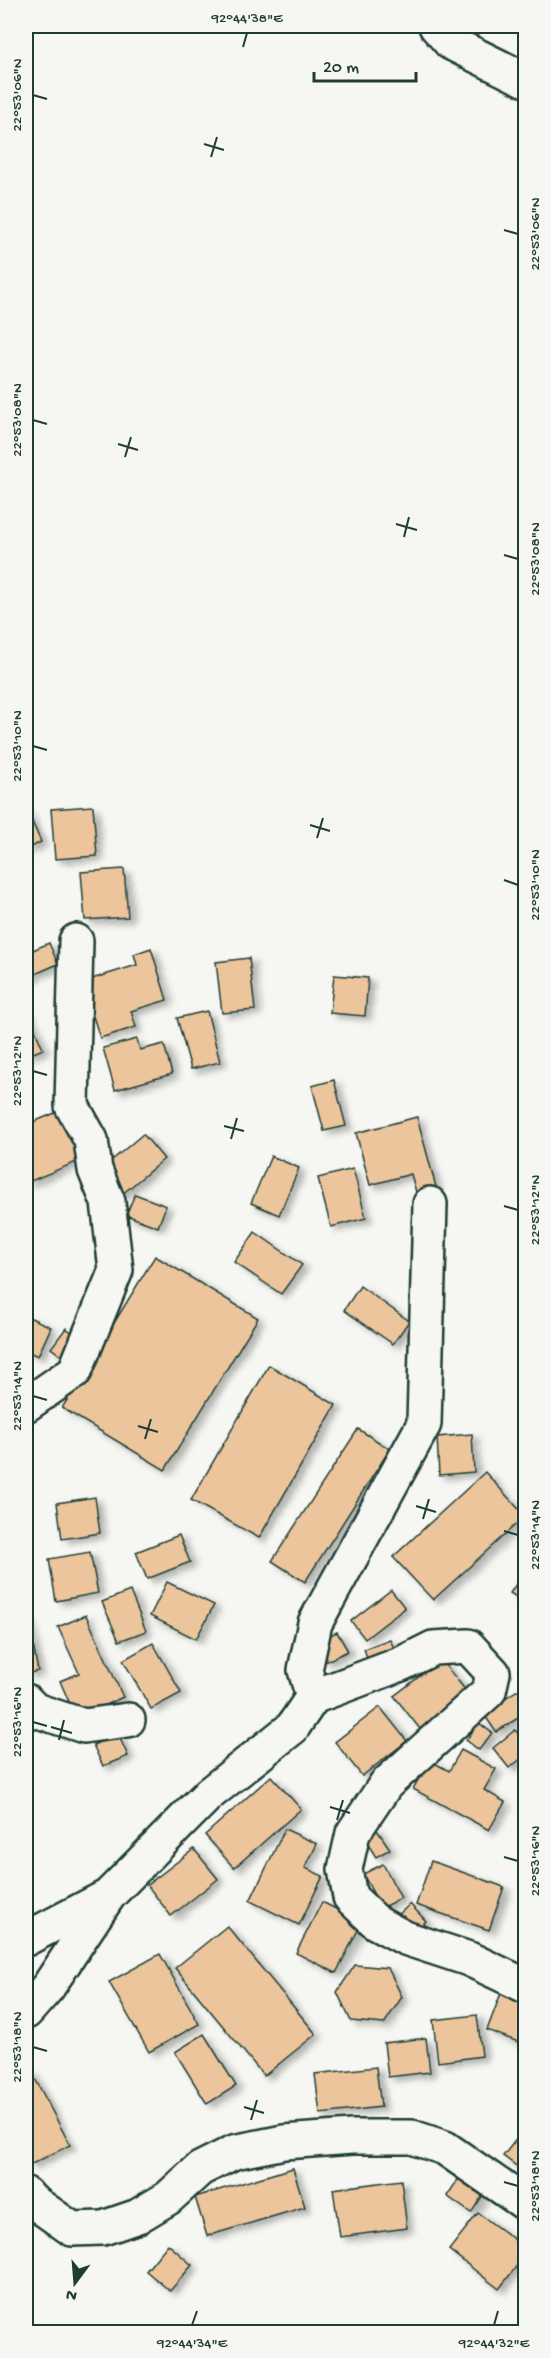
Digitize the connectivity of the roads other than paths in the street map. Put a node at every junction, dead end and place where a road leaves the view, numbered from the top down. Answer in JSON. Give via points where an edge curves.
{"nodes":[{"id":1,"x":436,"y":26,"type":"edge"},
{"id":2,"x":525,"y":80,"type":"edge"},
{"id":3,"x":76,"y":941,"type":"dead end"},
{"id":4,"x":430,"y":1204,"type":"dead end"},
{"id":5,"x":26,"y":1405,"type":"edge"},
{"id":6,"x":313,"y":1697,"type":"junction"},
{"id":7,"x":26,"y":1701,"type":"edge"},
{"id":8,"x":128,"y":1720,"type":"dead end"},
{"id":9,"x":108,"y":1896,"type":"junction"},
{"id":10,"x":26,"y":1939,"type":"edge"},
{"id":11,"x":525,"y":1986,"type":"edge"},
{"id":12,"x":26,"y":2012,"type":"edge"},
{"id":13,"x":26,"y":2194,"type":"edge"},
{"id":14,"x":525,"y":2204,"type":"edge"}],
"edges":[{"from":1,"to":2,"type":"street","via":[[451,43]]},
{"from":3,"to":5,"type":"street","via":[[72,1106],[91,1140],[95,1170],[108,1202],[116,1270],[75,1371]]},
{"from":4,"to":6,"type":"street","via":[[424,1425],[315,1623],[305,1670]]},
{"from":6,"to":9,"type":"street","via":[[292,1728],[209,1794]]},
{"from":6,"to":11,"type":"street","via":[[433,1648],[468,1646],[493,1673],[489,1691],[386,1784],[353,1833],[345,1869],[350,1897],[377,1923]]},
{"from":7,"to":8,"type":"street","via":[[35,1710],[84,1726]]},
{"from":9,"to":10,"type":"street"},
{"from":9,"to":12,"type":"street","via":[[48,1987]]},
{"from":13,"to":14,"type":"street","via":[[72,2229],[103,2228],[138,2216],[168,2198],[200,2169],[234,2152],[318,2139],[412,2137],[445,2148]]}]}
